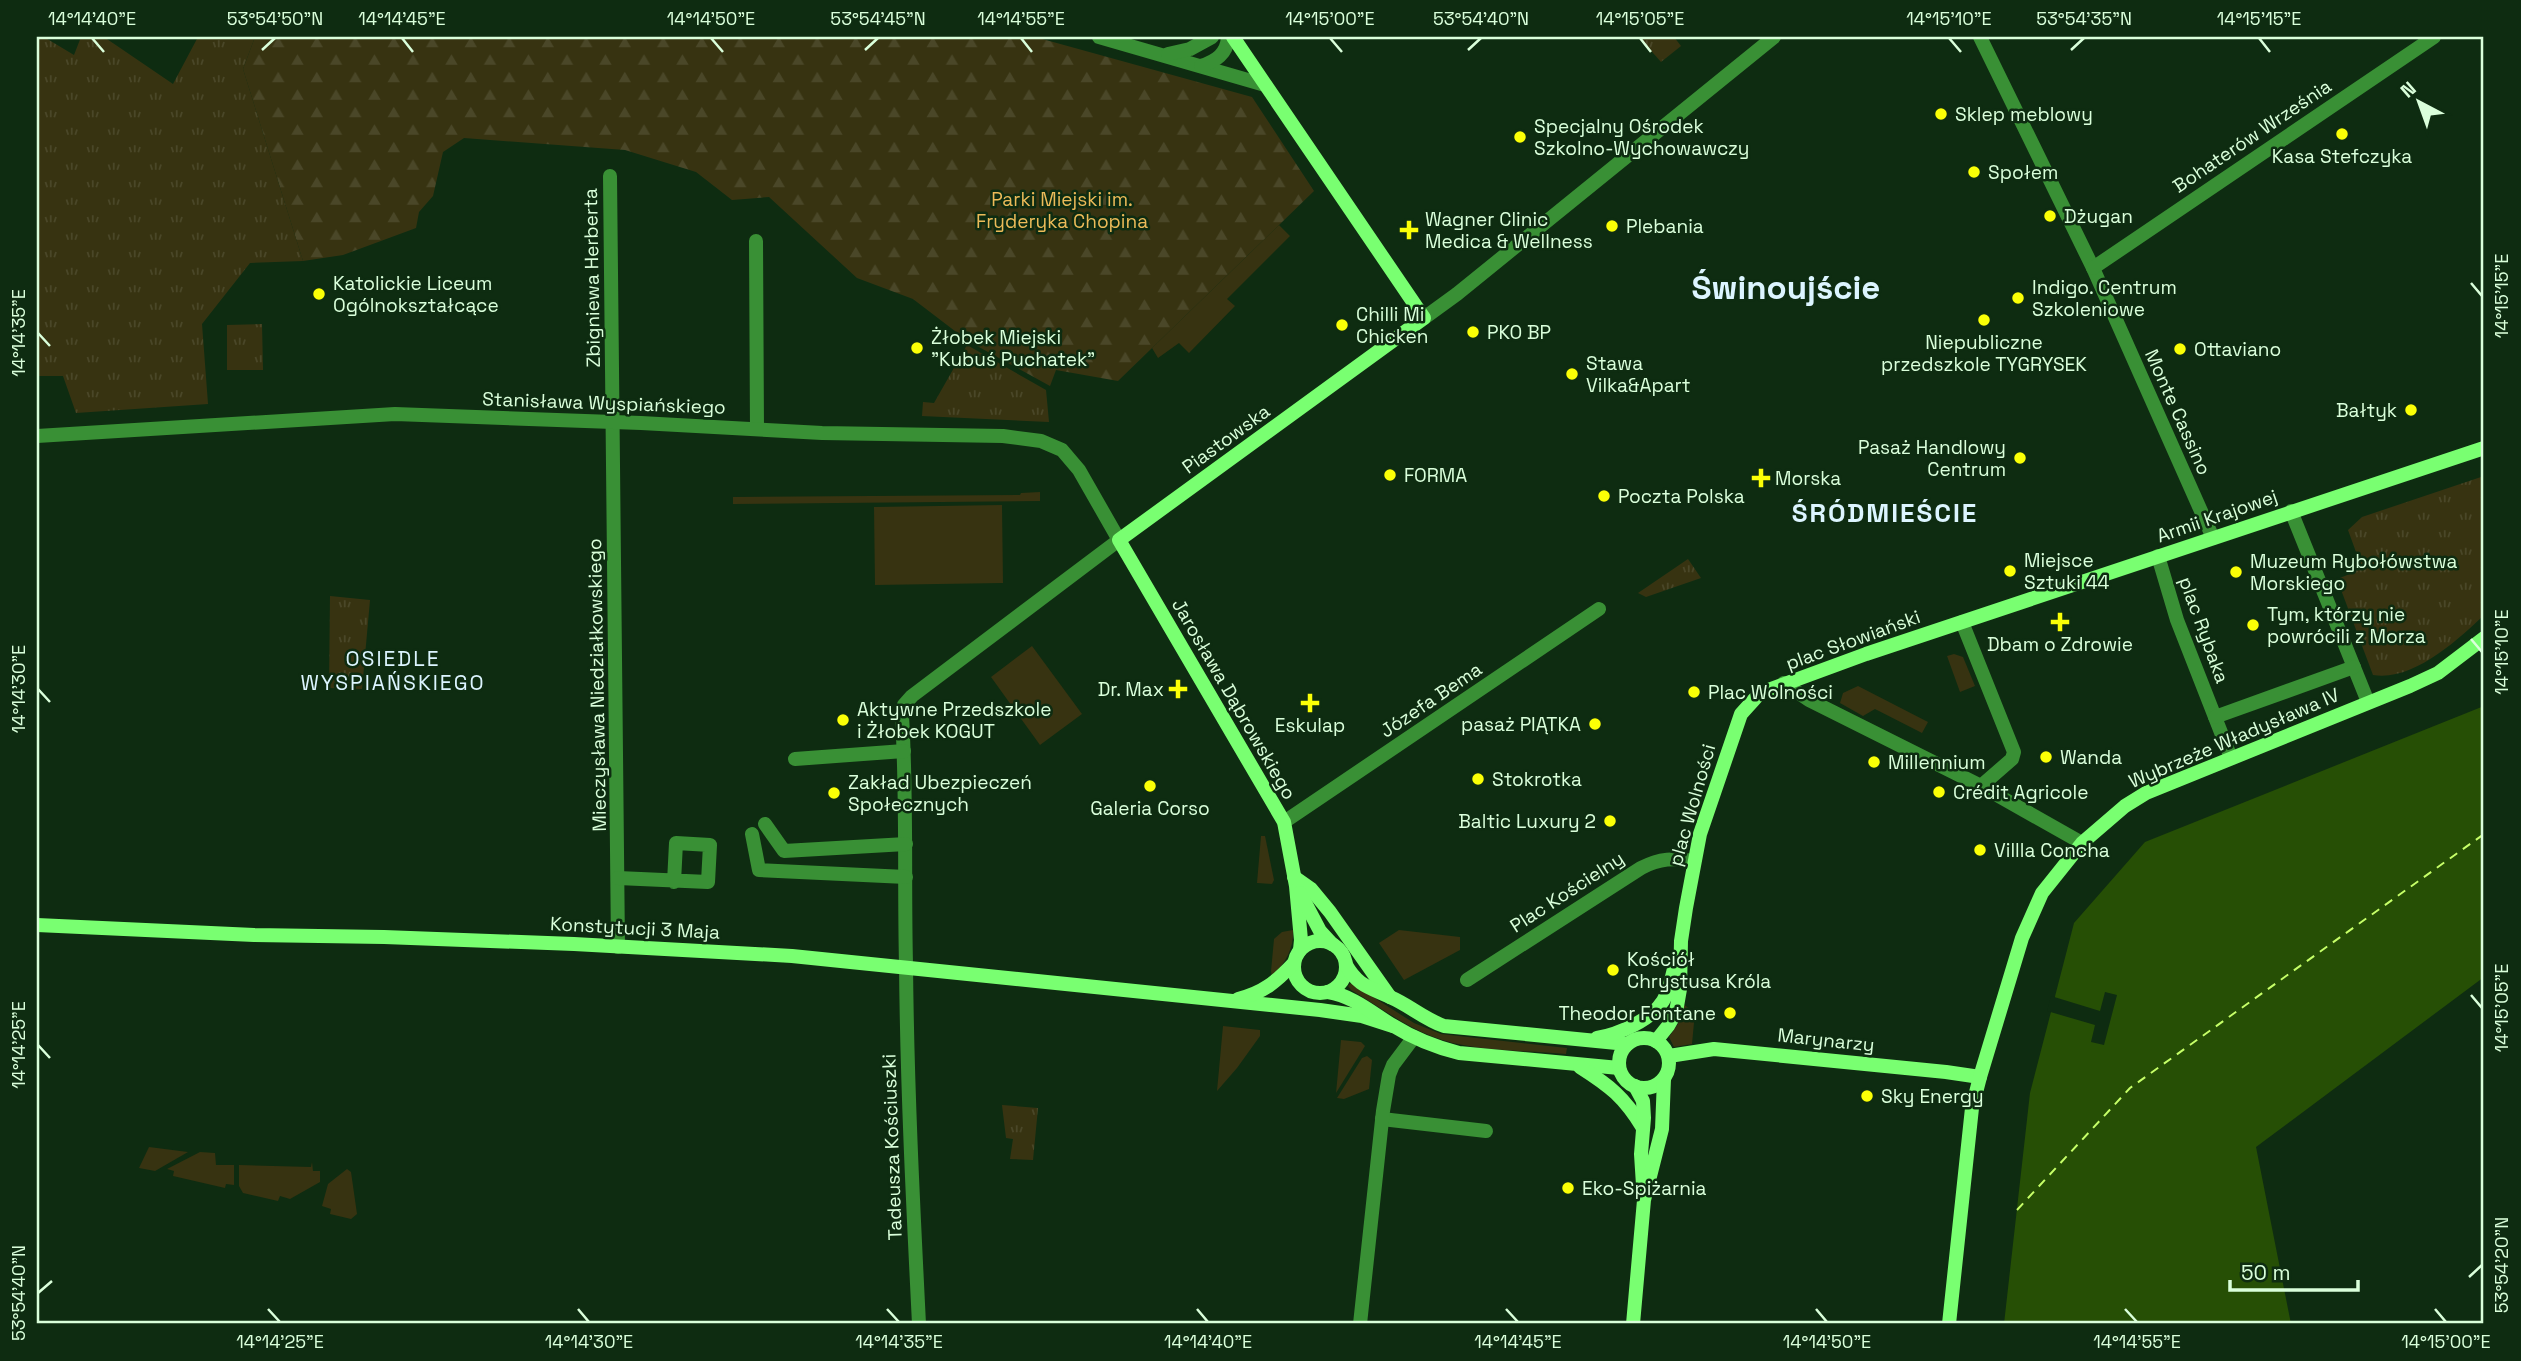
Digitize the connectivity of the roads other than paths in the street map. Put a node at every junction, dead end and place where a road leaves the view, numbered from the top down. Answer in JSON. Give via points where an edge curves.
{"nodes":[{"id":1,"x":1099,"y":37,"type":"edge"},
{"id":2,"x":1212,"y":37,"type":"edge"},
{"id":3,"x":1230,"y":37,"type":"edge"},
{"id":4,"x":1774,"y":37,"type":"edge"},
{"id":5,"x":1980,"y":37,"type":"edge"},
{"id":6,"x":2434,"y":37,"type":"edge"},
{"id":7,"x":1164,"y":55,"type":"junction"},
{"id":8,"x":1201,"y":66,"type":"junction"},
{"id":9,"x":1265,"y":85,"type":"junction"},
{"id":10,"x":610,"y":176,"type":"dead end"},
{"id":11,"x":756,"y":242,"type":"dead end"},
{"id":12,"x":2093,"y":268,"type":"junction"},
{"id":13,"x":1424,"y":318,"type":"junction"},
{"id":14,"x":613,"y":422,"type":"junction"},
{"id":15,"x":757,"y":429,"type":"junction"},
{"id":16,"x":37,"y":436,"type":"edge"},
{"id":17,"x":2484,"y":448,"type":"edge"},
{"id":18,"x":2291,"y":511,"type":"junction"},
{"id":19,"x":2213,"y":538,"type":"junction"},
{"id":20,"x":1119,"y":540,"type":"junction"},
{"id":21,"x":2158,"y":556,"type":"junction"},
{"id":22,"x":1599,"y":609,"type":"dead end"},
{"id":23,"x":1962,"y":622,"type":"junction"},
{"id":24,"x":2484,"y":638,"type":"edge"},
{"id":25,"x":2354,"y":667,"type":"junction"},
{"id":26,"x":1784,"y":683,"type":"junction"},
{"id":27,"x":2368,"y":702,"type":"junction"},
{"id":28,"x":2215,"y":717,"type":"junction"},
{"id":29,"x":904,"y":751,"type":"junction"},
{"id":30,"x":2231,"y":758,"type":"junction"},
{"id":31,"x":795,"y":759,"type":"dead end"},
{"id":32,"x":1981,"y":786,"type":"junction"},
{"id":33,"x":1283,"y":822,"type":"junction"},
{"id":34,"x":765,"y":824,"type":"dead end"},
{"id":35,"x":752,"y":834,"type":"dead end"},
{"id":36,"x":2082,"y":843,"type":"junction"},
{"id":37,"x":906,"y":845,"type":"junction"},
{"id":38,"x":1694,"y":861,"type":"junction"},
{"id":39,"x":906,"y":877,"type":"junction"},
{"id":40,"x":618,"y":878,"type":"junction"},
{"id":41,"x":1295,"y":881,"type":"junction"},
{"id":42,"x":674,"y":882,"type":"dead end"},
{"id":43,"x":37,"y":925,"type":"edge"},
{"id":44,"x":1681,"y":941,"type":"junction"},
{"id":45,"x":1333,"y":945,"type":"junction"},
{"id":46,"x":618,"y":947,"type":"junction"},
{"id":47,"x":1297,"y":957,"type":"junction"},
{"id":48,"x":1346,"y":965,"type":"junction"},
{"id":49,"x":906,"y":967,"type":"junction"},
{"id":50,"x":1467,"y":980,"type":"dead end"},
{"id":51,"x":1320,"y":992,"type":"junction"},
{"id":52,"x":1390,"y":997,"type":"junction"},
{"id":53,"x":1230,"y":1001,"type":"junction"},
{"id":54,"x":1278,"y":1006,"type":"junction"},
{"id":55,"x":1393,"y":1026,"type":"junction"},
{"id":56,"x":1414,"y":1037,"type":"junction"},
{"id":57,"x":1578,"y":1040,"type":"junction"},
{"id":58,"x":1656,"y":1041,"type":"junction"},
{"id":59,"x":1627,"y":1044,"type":"junction"},
{"id":60,"x":1669,"y":1056,"type":"junction"},
{"id":61,"x":1576,"y":1064,"type":"junction"},
{"id":62,"x":1619,"y":1068,"type":"junction"},
{"id":63,"x":1980,"y":1077,"type":"junction"},
{"id":64,"x":1664,"y":1079,"type":"junction"},
{"id":65,"x":1634,"y":1086,"type":"junction"},
{"id":66,"x":1382,"y":1119,"type":"junction"},
{"id":67,"x":1643,"y":1128,"type":"junction"},
{"id":68,"x":1486,"y":1131,"type":"dead end"},
{"id":69,"x":1644,"y":1200,"type":"junction"},
{"id":70,"x":919,"y":1324,"type":"edge"},
{"id":71,"x":1360,"y":1324,"type":"edge"},
{"id":72,"x":1633,"y":1324,"type":"edge"},
{"id":73,"x":1949,"y":1324,"type":"edge"}],
"edges":[{"from":1,"to":7,"type":"street"},
{"from":2,"to":7,"type":"street","via":[[1190,49]]},
{"from":3,"to":8,"type":"street","via":[[1216,60]]},
{"from":3,"to":9,"type":"street"},
{"from":4,"to":13,"type":"street","name":"Piastowska"},
{"from":5,"to":12,"type":"street","name":"Monte Cassino"},
{"from":6,"to":12,"type":"street","name":"Bohaterów Września"},
{"from":7,"to":8,"type":"street"},
{"from":8,"to":9,"type":"street"},
{"from":9,"to":13,"type":"street"},
{"from":10,"to":14,"type":"street","name":"Zbigniewa Herberta"},
{"from":11,"to":15,"type":"street"},
{"from":12,"to":19,"type":"street","name":"Monte Cassino"},
{"from":13,"to":20,"type":"street","name":"Piastowska"},
{"from":14,"to":15,"type":"street","name":"Stanisława Wyspiańskiego"},
{"from":14,"to":16,"type":"street","name":"Stanisława Wyspiańskiego","via":[[395,414]]},
{"from":14,"to":40,"type":"street","name":"Mieczysława Niedziałkowskiego"},
{"from":15,"to":20,"type":"street","name":"Stanisława Wyspiańskiego","via":[[1041,441],[1062,450],[1079,470]]},
{"from":17,"to":18,"type":"street","name":"Armii Krajowej"},
{"from":18,"to":19,"type":"street","name":"Armii Krajowej"},
{"from":18,"to":25,"type":"street"},
{"from":19,"to":21,"type":"street","name":"Armii Krajowej"},
{"from":20,"to":29,"type":"street","name":"Piastowska","via":[[912,696],[902,716]]},
{"from":20,"to":33,"type":"street","name":"Jarosława Dąbrowskiego"},
{"from":21,"to":23,"type":"street","name":"Armii Krajowej"},
{"from":21,"to":28,"type":"street","name":"plac Rybaka"},
{"from":22,"to":33,"type":"street","name":"Józefa Bema"},
{"from":23,"to":26,"type":"street","name":"plac Słowiański"},
{"from":23,"to":32,"type":"street","via":[[2014,752]]},
{"from":24,"to":27,"type":"street","name":"Wybrzeże Władysława IV","via":[[2438,673]]},
{"from":25,"to":27,"type":"street"},
{"from":25,"to":28,"type":"street"},
{"from":26,"to":32,"type":"street","name":"plac Słowiański"},
{"from":26,"to":38,"type":"street","name":"plac Wolności","via":[[1759,693],[1741,714]]},
{"from":27,"to":30,"type":"street","name":"Wybrzeże Władysława IV"},
{"from":28,"to":30,"type":"street","name":"plac Rybaka"},
{"from":29,"to":31,"type":"street"},
{"from":29,"to":37,"type":"street","name":"Piastowska"},
{"from":30,"to":36,"type":"street","name":"Wybrzeże Władysława IV","via":[[2146,793]]},
{"from":32,"to":36,"type":"street","name":"plac Słowiański"},
{"from":33,"to":41,"type":"street","name":"Jarosława Dąbrowskiego"},
{"from":34,"to":37,"type":"street","via":[[784,851]]},
{"from":35,"to":39,"type":"street","via":[[759,870]]},
{"from":36,"to":63,"type":"street","name":"Wybrzeże Władysława IV","via":[[2042,893],[2027,924]]},
{"from":37,"to":39,"type":"street","name":"Piastowska"},
{"from":38,"to":44,"type":"street","name":"plac Wolności"},
{"from":38,"to":50,"type":"street","name":"Plac Kościelny","via":[[1654,861]]},
{"from":39,"to":49,"type":"street","name":"Piastowska"},
{"from":40,"to":42,"type":"street"},
{"from":40,"to":46,"type":"street","name":"Mieczysława Niedziałkowskiego"},
{"from":41,"to":45,"type":"street","name":"Jarosława Dąbrowskiego","via":[[1320,931]]},
{"from":41,"to":47,"type":"street","name":"Jarosława Dąbrowskiego","via":[[1301,940]]},
{"from":41,"to":52,"type":"street","via":[[1311,890],[1330,912]]},
{"from":43,"to":46,"type":"street","name":"Konstytucji 3 Maja"},
{"from":44,"to":57,"type":"street","via":[[1668,992],[1650,1015],[1607,1036]]},
{"from":44,"to":58,"type":"street","name":"plac Wolności","via":[[1675,1012]]},
{"from":45,"to":47,"type":"street","via":[[1315,942]]},
{"from":45,"to":48,"type":"street"},
{"from":46,"to":49,"type":"street","name":"Konstytucji 3 Maja"},
{"from":47,"to":51,"type":"street","via":[[1298,982]]},
{"from":47,"to":53,"type":"street","name":"Konstytucji 3 Maja","via":[[1272,986]]},
{"from":48,"to":51,"type":"street","via":[[1334,989]]},
{"from":48,"to":52,"type":"street","via":[[1371,990]]},
{"from":49,"to":53,"type":"street","name":"Konstytucji 3 Maja"},
{"from":49,"to":70,"type":"street","name":"Tadeusza Kościuszki"},
{"from":51,"to":54,"type":"street","name":"Konstytucji 3 Maja"},
{"from":51,"to":55,"type":"street","via":[[1343,995]]},
{"from":52,"to":57,"type":"street","via":[[1444,1026]]},
{"from":53,"to":54,"type":"street","name":"Konstytucji 3 Maja"},
{"from":54,"to":55,"type":"street","via":[[1362,1016]]},
{"from":55,"to":56,"type":"street"},
{"from":56,"to":61,"type":"street","via":[[1459,1054]]},
{"from":56,"to":66,"type":"street","via":[[1393,1065]]},
{"from":57,"to":59,"type":"street"},
{"from":58,"to":59,"type":"street","via":[[1644,1037]]},
{"from":58,"to":60,"type":"street"},
{"from":59,"to":62,"type":"street"},
{"from":60,"to":63,"type":"street","name":"Marynarzy","via":[[1714,1049]]},
{"from":60,"to":64,"type":"street"},
{"from":61,"to":62,"type":"street"},
{"from":61,"to":67,"type":"street","via":[[1628,1103]]},
{"from":62,"to":65,"type":"street"},
{"from":63,"to":73,"type":"street","name":"Wybrzeże Władysława IV","via":[[1970,1125]]},
{"from":64,"to":65,"type":"street","via":[[1650,1087]]},
{"from":64,"to":69,"type":"street","via":[[1662,1129]]},
{"from":65,"to":67,"type":"street","via":[[1643,1101]]},
{"from":66,"to":68,"type":"street"},
{"from":66,"to":71,"type":"street"},
{"from":67,"to":69,"type":"street"},
{"from":69,"to":72,"type":"street"}]}
